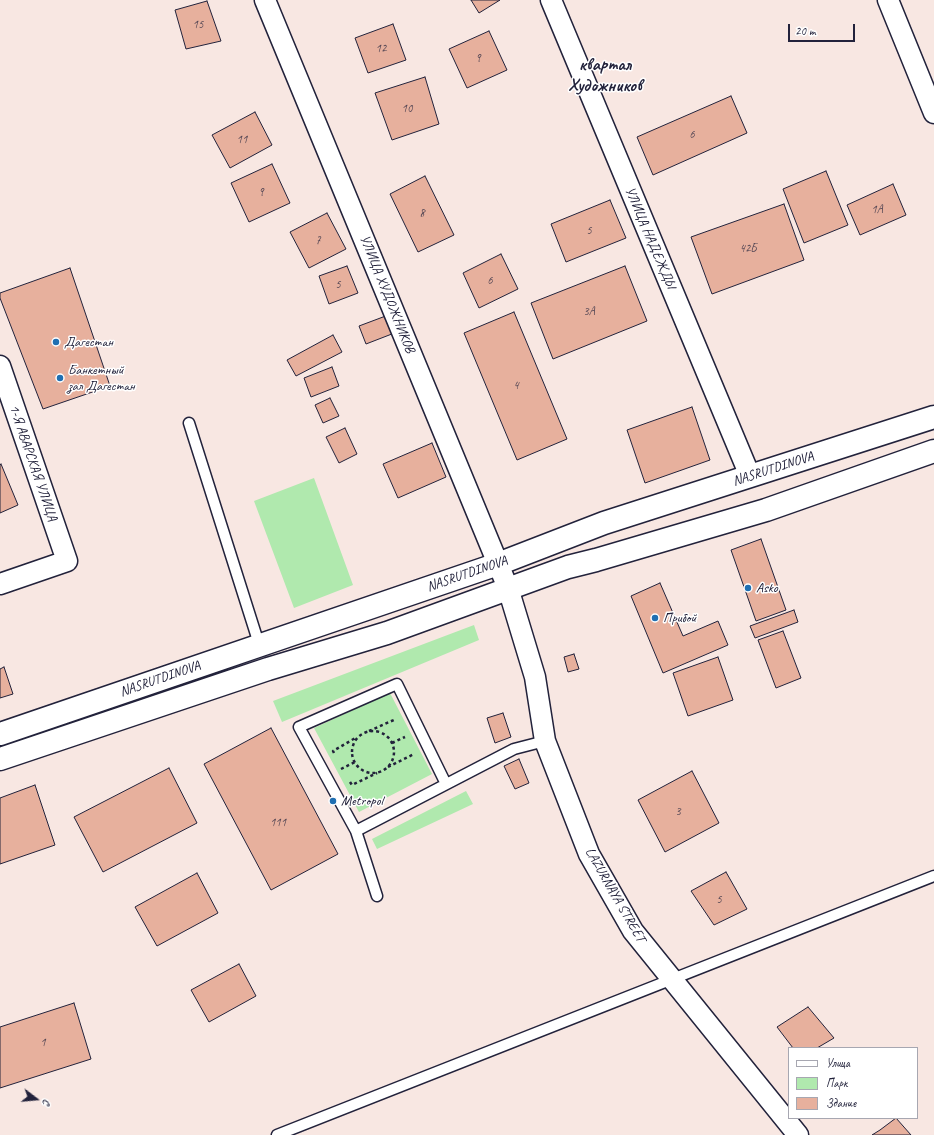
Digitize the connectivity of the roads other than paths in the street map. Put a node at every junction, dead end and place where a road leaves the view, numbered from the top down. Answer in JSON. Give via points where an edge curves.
{"nodes":[{"id":1,"x":265,"y":0,"type":"edge"},
{"id":2,"x":551,"y":0,"type":"edge"},
{"id":3,"x":888,"y":0,"type":"edge"},
{"id":4,"x":934,"y":113,"type":"edge"},
{"id":5,"x":0,"y":366,"type":"edge"},
{"id":6,"x":934,"y":416,"type":"edge"},
{"id":7,"x":189,"y":423,"type":"dead end"},
{"id":8,"x":934,"y":451,"type":"edge"},
{"id":9,"x":750,"y":476,"type":"junction"},
{"id":10,"x":498,"y":564,"type":"junction"},
{"id":11,"x":0,"y":584,"type":"edge"},
{"id":12,"x":508,"y":588,"type":"junction"},
{"id":13,"x":259,"y":644,"type":"junction"},
{"id":14,"x":0,"y":734,"type":"edge"},
{"id":15,"x":546,"y":741,"type":"junction"},
{"id":16,"x":0,"y":759,"type":"edge"},
{"id":17,"x":446,"y":784,"type":"junction"},
{"id":18,"x":356,"y":831,"type":"junction"},
{"id":19,"x":934,"y":876,"type":"edge"},
{"id":20,"x":377,"y":896,"type":"dead end"},
{"id":21,"x":672,"y":980,"type":"junction"},
{"id":22,"x":277,"y":1135,"type":"edge"},
{"id":23,"x":798,"y":1135,"type":"edge"}],
"edges":[{"from":1,"to":10,"type":"street","name":"УЛИЦА ХУДОЖНИКОВ"},
{"from":2,"to":9,"type":"street","name":"УЛИЦА НАДЕЖДЫ"},
{"from":3,"to":4,"type":"street"},
{"from":5,"to":11,"type":"street","name":"1-Я АВАРСКАЯ УЛИЦА","via":[[66,561]]},
{"from":6,"to":9,"type":"main road","name":"NASRUTDINOVA"},
{"from":7,"to":13,"type":"lane"},
{"from":8,"to":12,"type":"main road","name":"NASRUTDINOVA","via":[[766,510],[568,567]]},
{"from":9,"to":10,"type":"main road","name":"NASRUTDINOVA","via":[[604,523]]},
{"from":10,"to":12,"type":"street","name":"УЛИЦА ХУДОЖНИКОВ"},
{"from":10,"to":13,"type":"main road","name":"NASRUTDINOVA"},
{"from":12,"to":15,"type":"street","name":"LAZURNAYA STREET","via":[[535,677]]},
{"from":12,"to":16,"type":"main road","name":"NASRUTDINOVA","via":[[387,633],[268,669]]},
{"from":13,"to":14,"type":"main road","name":"NASRUTDINOVA"},
{"from":15,"to":17,"type":"lane","via":[[514,749]]},
{"from":15,"to":21,"type":"street","name":"LAZURNAYA STREET","via":[[589,854],[633,931]]},
{"from":17,"to":18,"type":"lane"},
{"from":17,"to":18,"type":"lane","via":[[397,684],[299,727]]},
{"from":18,"to":20,"type":"lane"},
{"from":19,"to":21,"type":"lane"},
{"from":21,"to":22,"type":"lane"},
{"from":21,"to":23,"type":"street","name":"LAZURNAYA STREET"}]}
